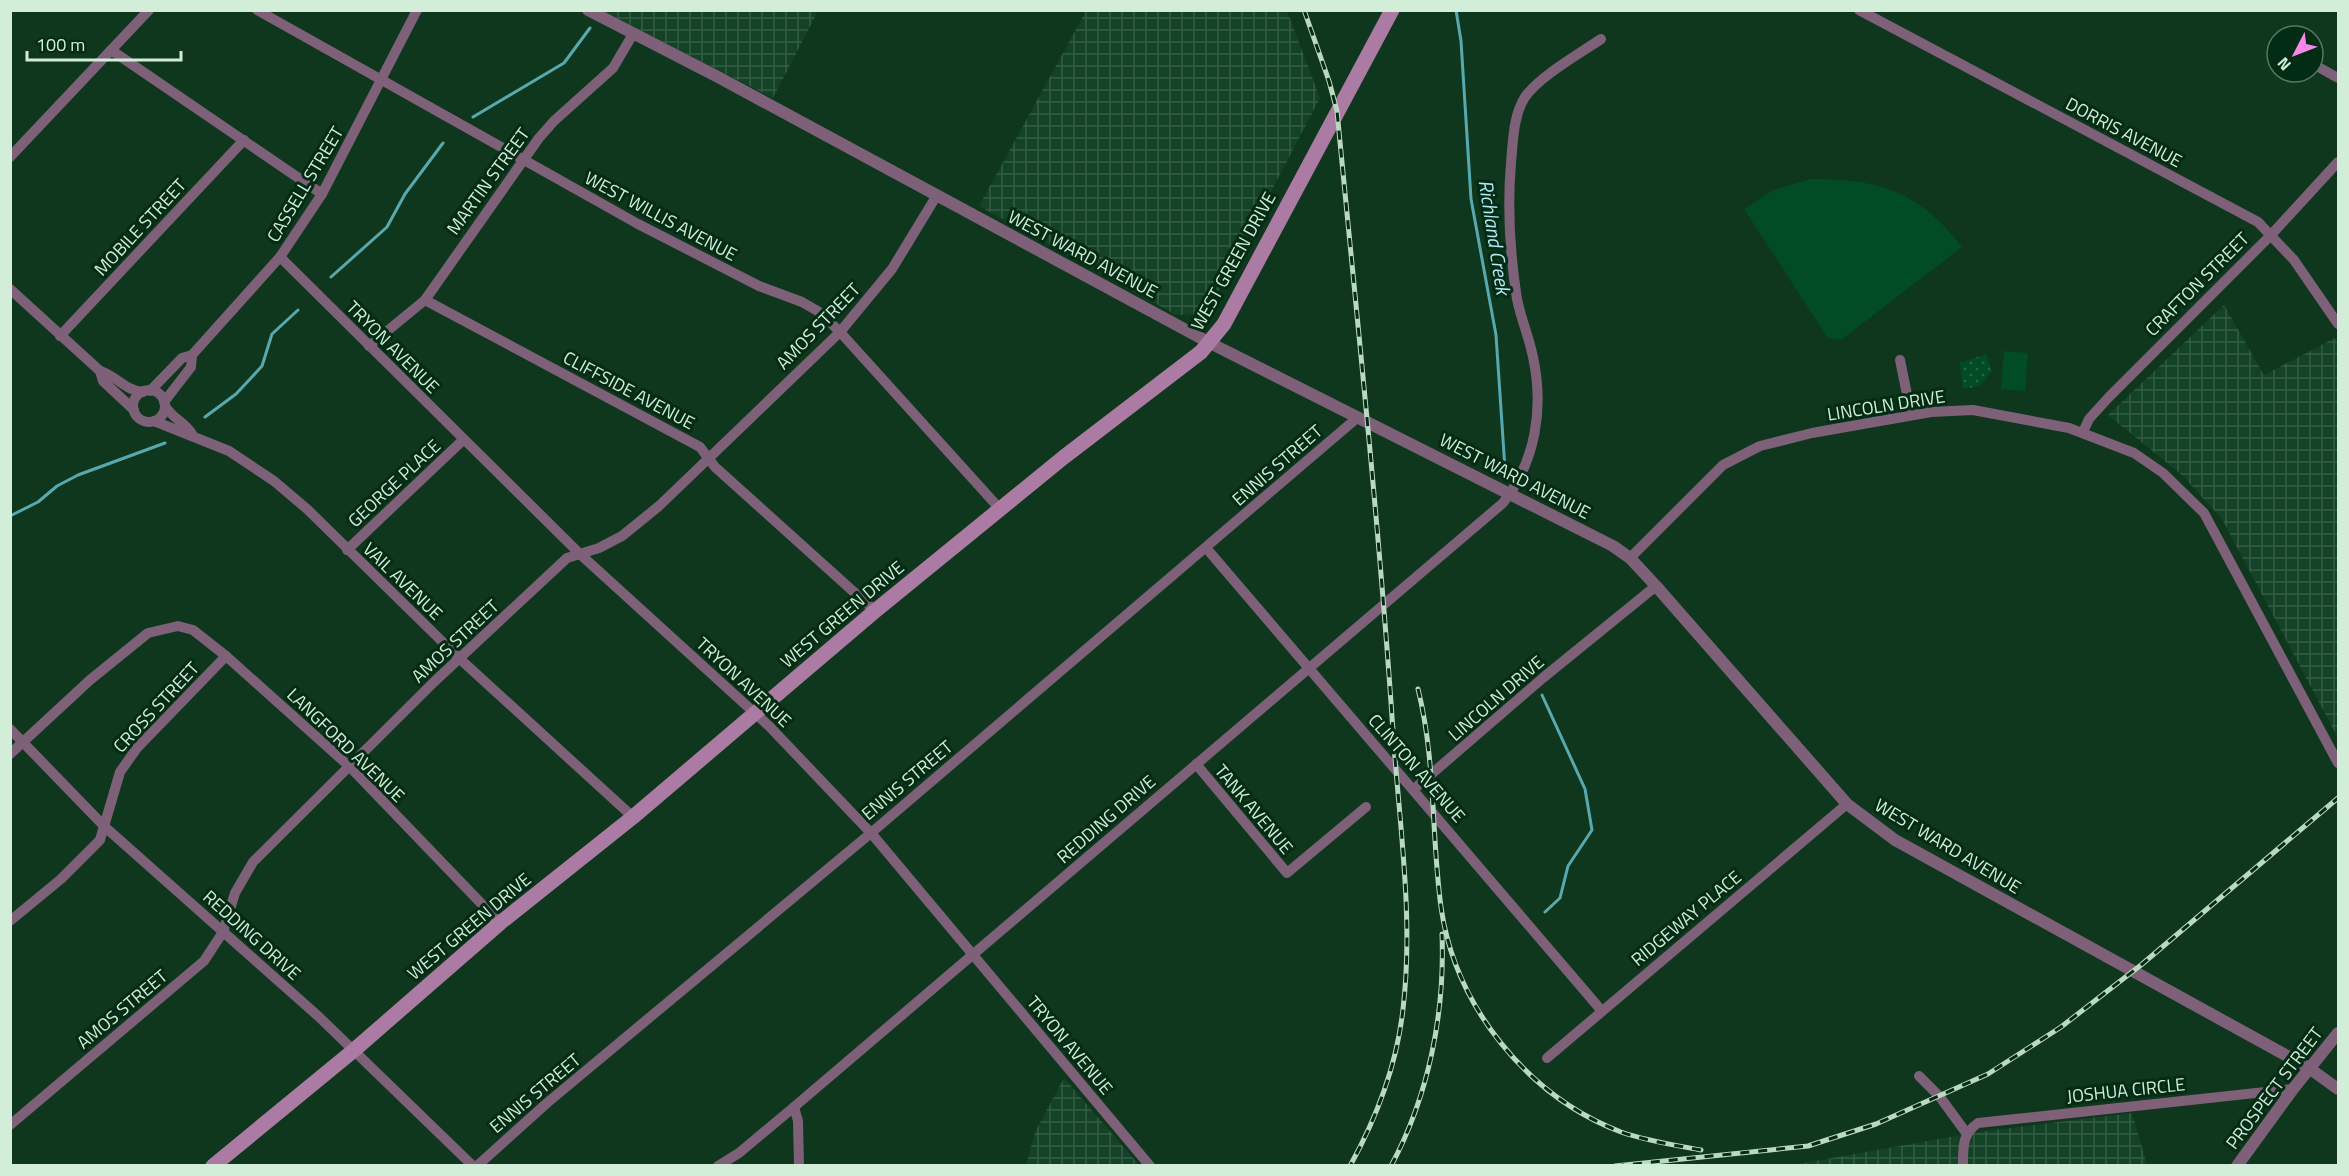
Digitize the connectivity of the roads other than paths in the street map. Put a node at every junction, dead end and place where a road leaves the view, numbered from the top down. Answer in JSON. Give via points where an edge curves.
{"nodes":[{"id":1,"x":149,"y":10,"type":"edge"},
{"id":2,"x":257,"y":10,"type":"edge"},
{"id":3,"x":417,"y":10,"type":"edge"},
{"id":4,"x":588,"y":10,"type":"edge"},
{"id":5,"x":1392,"y":10,"type":"edge"},
{"id":6,"x":1859,"y":10,"type":"edge"},
{"id":7,"x":633,"y":34,"type":"junction"},
{"id":8,"x":1601,"y":39,"type":"dead end"},
{"id":9,"x":111,"y":50,"type":"junction"},
{"id":10,"x":383,"y":82,"type":"junction"},
{"id":11,"x":244,"y":140,"type":"junction"},
{"id":12,"x":10,"y":157,"type":"edge"},
{"id":13,"x":524,"y":160,"type":"junction"},
{"id":14,"x":2338,"y":162,"type":"edge"},
{"id":15,"x":322,"y":194,"type":"junction"},
{"id":16,"x":937,"y":195,"type":"junction"},
{"id":17,"x":2271,"y":235,"type":"junction"},
{"id":18,"x":280,"y":257,"type":"junction"},
{"id":19,"x":10,"y":289,"type":"edge"},
{"id":20,"x":425,"y":300,"type":"junction"},
{"id":21,"x":2338,"y":324,"type":"edge"},
{"id":22,"x":840,"y":332,"type":"junction"},
{"id":23,"x":60,"y":336,"type":"junction"},
{"id":24,"x":1210,"y":343,"type":"junction"},
{"id":25,"x":369,"y":346,"type":"junction"},
{"id":26,"x":192,"y":356,"type":"junction"},
{"id":27,"x":1900,"y":360,"type":"dead end"},
{"id":28,"x":99,"y":371,"type":"junction"},
{"id":29,"x":147,"y":391,"type":"junction"},
{"id":30,"x":164,"y":404,"type":"junction"},
{"id":31,"x":134,"y":410,"type":"junction"},
{"id":32,"x":1911,"y":414,"type":"junction"},
{"id":33,"x":1357,"y":418,"type":"junction"},
{"id":34,"x":154,"y":421,"type":"junction"},
{"id":35,"x":2084,"y":432,"type":"junction"},
{"id":36,"x":192,"y":434,"type":"junction"},
{"id":37,"x":463,"y":440,"type":"junction"},
{"id":38,"x":708,"y":458,"type":"junction"},
{"id":39,"x":1511,"y":494,"type":"junction"},
{"id":40,"x":1000,"y":508,"type":"junction"},
{"id":41,"x":1207,"y":549,"type":"junction"},
{"id":42,"x":347,"y":550,"type":"junction"},
{"id":43,"x":581,"y":555,"type":"junction"},
{"id":44,"x":1630,"y":558,"type":"junction"},
{"id":45,"x":1656,"y":586,"type":"junction"},
{"id":46,"x":875,"y":611,"type":"junction"},
{"id":47,"x":226,"y":656,"type":"junction"},
{"id":48,"x":460,"y":659,"type":"junction"},
{"id":49,"x":1309,"y":668,"type":"junction"},
{"id":50,"x":754,"y":712,"type":"junction"},
{"id":51,"x":10,"y":729,"type":"edge"},
{"id":52,"x":24,"y":743,"type":"junction"},
{"id":53,"x":10,"y":754,"type":"edge"},
{"id":54,"x":2338,"y":763,"type":"edge"},
{"id":55,"x":1196,"y":764,"type":"junction"},
{"id":56,"x":350,"y":767,"type":"junction"},
{"id":57,"x":1414,"y":789,"type":"junction"},
{"id":58,"x":1847,"y":804,"type":"junction"},
{"id":59,"x":1366,"y":807,"type":"dead end"},
{"id":60,"x":633,"y":817,"type":"junction"},
{"id":61,"x":105,"y":827,"type":"junction"},
{"id":62,"x":871,"y":833,"type":"junction"},
{"id":63,"x":10,"y":921,"type":"edge"},
{"id":64,"x":500,"y":923,"type":"junction"},
{"id":65,"x":223,"y":932,"type":"junction"},
{"id":66,"x":973,"y":955,"type":"junction"},
{"id":67,"x":1601,"y":1010,"type":"junction"},
{"id":68,"x":2338,"y":1033,"type":"edge"},
{"id":69,"x":353,"y":1051,"type":"junction"},
{"id":70,"x":1547,"y":1058,"type":"dead end"},
{"id":71,"x":2309,"y":1068,"type":"junction"},
{"id":72,"x":1919,"y":1076,"type":"dead end"},
{"id":73,"x":2293,"y":1089,"type":"junction"},
{"id":74,"x":2338,"y":1089,"type":"edge"},
{"id":75,"x":794,"y":1107,"type":"junction"},
{"id":76,"x":10,"y":1125,"type":"edge"},
{"id":77,"x":1967,"y":1134,"type":"junction"},
{"id":78,"x":213,"y":1166,"type":"edge"},
{"id":79,"x":475,"y":1166,"type":"edge"},
{"id":80,"x":718,"y":1166,"type":"edge"},
{"id":81,"x":799,"y":1166,"type":"edge"},
{"id":82,"x":1150,"y":1166,"type":"edge"},
{"id":83,"x":1963,"y":1166,"type":"edge"},
{"id":84,"x":2237,"y":1166,"type":"edge"}],
"edges":[{"from":1,"to":9,"type":"street"},
{"from":2,"to":10,"type":"street","name":"WEST WILLIS AVENUE"},
{"from":3,"to":10,"type":"street","name":"CASSELL STREET"},
{"from":4,"to":7,"type":"street","name":"WEST WARD AVENUE"},
{"from":5,"to":24,"type":"main road","name":"WEST GREEN DRIVE","via":[[1224,324]]},
{"from":6,"to":17,"type":"street","name":"DORRIS AVENUE","via":[[2236,209]]},
{"from":7,"to":13,"type":"street","name":"MARTIN STREET","via":[[613,68],[554,121]]},
{"from":7,"to":16,"type":"street","name":"WEST WARD AVENUE"},
{"from":8,"to":39,"type":"street","name":"REDDING DRIVE","via":[[1539,83],[1525,96],[1517,114],[1509,186],[1509,244],[1538,386],[1538,426],[1523,472]]},
{"from":9,"to":11,"type":"street"},
{"from":9,"to":12,"type":"street"},
{"from":10,"to":13,"type":"street","name":"WEST WILLIS AVENUE"},
{"from":10,"to":15,"type":"street","name":"CASSELL STREET"},
{"from":11,"to":15,"type":"street"},
{"from":11,"to":23,"type":"street","name":"MOBILE STREET"},
{"from":13,"to":20,"type":"street","name":"MARTIN STREET"},
{"from":13,"to":22,"type":"street","name":"WEST WILLIS AVENUE","via":[[720,267],[802,302],[821,313]]},
{"from":14,"to":17,"type":"street","name":"CRAFTON STREET"},
{"from":15,"to":18,"type":"street","name":"CASSELL STREET"},
{"from":16,"to":22,"type":"street","name":"AMOS STREET","via":[[892,269]]},
{"from":16,"to":24,"type":"street","name":"WEST WARD AVENUE"},
{"from":17,"to":21,"type":"street","name":"DORRIS AVENUE","via":[[2318,292]]},
{"from":17,"to":35,"type":"street","name":"CRAFTON STREET","via":[[2108,398],[2089,419]]},
{"from":18,"to":25,"type":"street","name":"TRYON AVENUE"},
{"from":18,"to":26,"type":"street","name":"CASSELL STREET"},
{"from":19,"to":23,"type":"street"},
{"from":20,"to":25,"type":"street","name":"MARTIN STREET"},
{"from":20,"to":38,"type":"street","name":"CLIFFSIDE AVENUE","via":[[700,447]]},
{"from":22,"to":38,"type":"street","name":"AMOS STREET"},
{"from":22,"to":40,"type":"street","name":"WEST WILLIS AVENUE"},
{"from":23,"to":28,"type":"street"},
{"from":24,"to":33,"type":"street","name":"WEST WARD AVENUE"},
{"from":24,"to":40,"type":"main road","name":"WEST GREEN DRIVE"},
{"from":25,"to":37,"type":"street","name":"TRYON AVENUE"},
{"from":26,"to":29,"type":"street","name":"CASSELL STREET","via":[[182,358]]},
{"from":26,"to":30,"type":"street","name":"CASSELL STREET","via":[[191,367]]},
{"from":27,"to":32,"type":"street"},
{"from":28,"to":29,"type":"street","via":[[126,388]]},
{"from":28,"to":31,"type":"street","via":[[103,381]]},
{"from":29,"to":30,"type":"street","via":[[159,394]]},
{"from":29,"to":31,"type":"street","via":[[135,399]]},
{"from":30,"to":34,"type":"street","via":[[162,416]]},
{"from":30,"to":36,"type":"street","name":"VAIL AVENUE","via":[[172,417],[188,426]]},
{"from":31,"to":34,"type":"street","via":[[140,419]]},
{"from":32,"to":35,"type":"street","name":"LINCOLN DRIVE","via":[[1973,410]]},
{"from":32,"to":44,"type":"street","name":"LINCOLN DRIVE","via":[[1812,433],[1740,454],[1723,465]]},
{"from":33,"to":39,"type":"street","name":"WEST WARD AVENUE"},
{"from":33,"to":41,"type":"street","name":"ENNIS STREET"},
{"from":34,"to":36,"type":"street","name":"VAIL AVENUE","via":[[182,435]]},
{"from":35,"to":54,"type":"street","name":"LINCOLN DRIVE","via":[[2134,453],[2163,473],[2204,513]]},
{"from":36,"to":42,"type":"street","name":"VAIL AVENUE","via":[[229,451],[274,481]]},
{"from":37,"to":42,"type":"street","name":"GEORGE PLACE"},
{"from":37,"to":43,"type":"street","name":"TRYON AVENUE"},
{"from":38,"to":43,"type":"street","name":"AMOS STREET","via":[[622,536]]},
{"from":38,"to":46,"type":"street","name":"CLIFFSIDE AVENUE"},
{"from":39,"to":44,"type":"street","name":"WEST WARD AVENUE"},
{"from":39,"to":49,"type":"street","name":"REDDING DRIVE"},
{"from":40,"to":46,"type":"main road","name":"WEST GREEN DRIVE"},
{"from":41,"to":49,"type":"street","name":"CLINTON AVENUE"},
{"from":41,"to":62,"type":"street","name":"ENNIS STREET"},
{"from":42,"to":48,"type":"street","name":"VAIL AVENUE"},
{"from":43,"to":48,"type":"street","name":"AMOS STREET","via":[[567,558]]},
{"from":43,"to":50,"type":"street","name":"TRYON AVENUE"},
{"from":44,"to":45,"type":"street","name":"WEST WARD AVENUE"},
{"from":45,"to":57,"type":"street","name":"LINCOLN DRIVE"},
{"from":45,"to":58,"type":"street","name":"WEST WARD AVENUE"},
{"from":46,"to":50,"type":"main road","name":"WEST GREEN DRIVE"},
{"from":47,"to":52,"type":"street","name":"LANGFORD AVENUE","via":[[193,630],[178,626],[150,632],[90,680]]},
{"from":47,"to":56,"type":"street","name":"LANGFORD AVENUE"},
{"from":47,"to":61,"type":"street","name":"CROSS STREET","via":[[137,748],[120,771]]},
{"from":48,"to":56,"type":"street","name":"AMOS STREET"},
{"from":48,"to":60,"type":"street","name":"VAIL AVENUE"},
{"from":49,"to":55,"type":"street","name":"REDDING DRIVE"},
{"from":49,"to":57,"type":"street","name":"CLINTON AVENUE"},
{"from":50,"to":60,"type":"main road","name":"WEST GREEN DRIVE"},
{"from":50,"to":62,"type":"street","name":"TRYON AVENUE"},
{"from":51,"to":52,"type":"street","name":"REDDING DRIVE"},
{"from":52,"to":53,"type":"street"},
{"from":52,"to":61,"type":"street","name":"REDDING DRIVE"},
{"from":55,"to":59,"type":"street","name":"TANK AVENUE","via":[[1287,873]]},
{"from":55,"to":66,"type":"street","name":"REDDING DRIVE"},
{"from":56,"to":64,"type":"street","name":"LANGFORD AVENUE"},
{"from":56,"to":65,"type":"street","name":"AMOS STREET","via":[[253,862],[235,892]]},
{"from":57,"to":67,"type":"street","name":"CLINTON AVENUE"},
{"from":58,"to":67,"type":"street","name":"RIDGEWAY PLACE"},
{"from":58,"to":71,"type":"street","name":"WEST WARD AVENUE","via":[[1895,840]]},
{"from":60,"to":64,"type":"main road","name":"WEST GREEN DRIVE"},
{"from":61,"to":63,"type":"street","name":"CROSS STREET","via":[[86,856]]},
{"from":61,"to":65,"type":"street","name":"REDDING DRIVE"},
{"from":62,"to":66,"type":"street","name":"TRYON AVENUE"},
{"from":62,"to":79,"type":"street","name":"ENNIS STREET"},
{"from":64,"to":69,"type":"main road","name":"WEST GREEN DRIVE"},
{"from":65,"to":69,"type":"street","name":"REDDING DRIVE"},
{"from":65,"to":76,"type":"street","name":"AMOS STREET","via":[[204,961],[177,986]]},
{"from":66,"to":75,"type":"street","name":"REDDING DRIVE"},
{"from":66,"to":82,"type":"street","name":"TRYON AVENUE"},
{"from":67,"to":70,"type":"street","name":"RIDGEWAY PLACE"},
{"from":68,"to":71,"type":"street","name":"PROSPECT STREET"},
{"from":69,"to":78,"type":"main road","name":"WEST GREEN DRIVE"},
{"from":69,"to":79,"type":"street","name":"REDDING DRIVE"},
{"from":71,"to":73,"type":"street","name":"PROSPECT STREET"},
{"from":71,"to":74,"type":"street","name":"WEST WARD AVENUE"},
{"from":72,"to":77,"type":"street"},
{"from":73,"to":77,"type":"street","name":"JOSHUA CIRCLE","via":[[1990,1120],[1978,1123]]},
{"from":73,"to":84,"type":"street","name":"PROSPECT STREET"},
{"from":75,"to":80,"type":"street","name":"REDDING DRIVE"},
{"from":75,"to":81,"type":"street"},
{"from":77,"to":83,"type":"street"}]}
